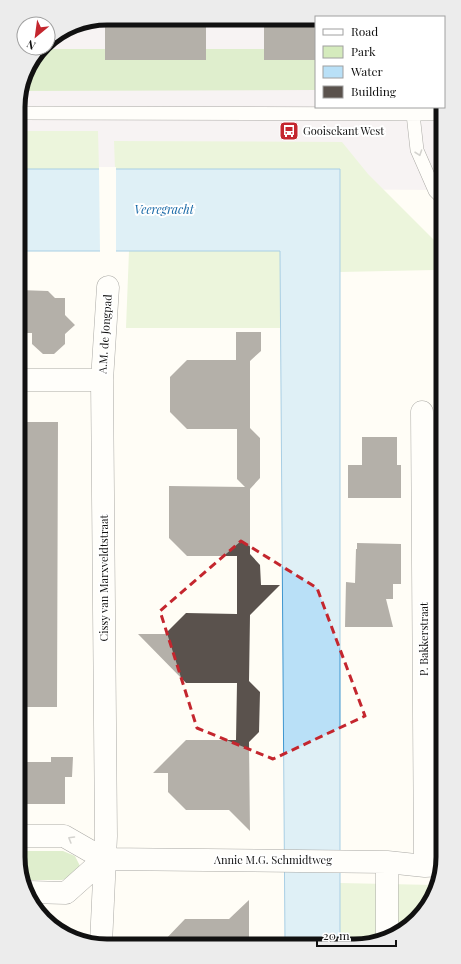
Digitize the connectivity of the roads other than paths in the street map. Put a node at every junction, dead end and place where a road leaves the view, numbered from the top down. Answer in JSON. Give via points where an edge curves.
{"nodes":[{"id":1,"x":25,"y":113,"type":"edge"},
{"id":2,"x":413,"y":114,"type":"junction"},
{"id":3,"x":436,"y":114,"type":"edge"},
{"id":4,"x":436,"y":192,"type":"edge"},
{"id":5,"x":108,"y":288,"type":"dead end"},
{"id":6,"x":25,"y":380,"type":"edge"},
{"id":7,"x":102,"y":380,"type":"junction"},
{"id":8,"x":422,"y":412,"type":"dead end"},
{"id":9,"x":25,"y":836,"type":"edge"},
{"id":10,"x":104,"y":859,"type":"junction"},
{"id":11,"x":387,"y":862,"type":"junction"},
{"id":12,"x":434,"y":866,"type":"edge"},
{"id":13,"x":33,"y":892,"type":"edge"},
{"id":14,"x":387,"y":932,"type":"edge"},
{"id":15,"x":101,"y":939,"type":"edge"}],
"edges":[{"from":1,"to":2,"type":"lane"},
{"from":2,"to":3,"type":"lane"},
{"from":2,"to":4,"type":"lane","one_way":true,"via":[[416,150]]},
{"from":5,"to":7,"type":"street","name":"A.M. de Jongpad"},
{"from":6,"to":7,"type":"street"},
{"from":7,"to":10,"type":"street","name":"Cissy van Marxveldtstraat","via":[[106,836]]},
{"from":8,"to":12,"type":"street","name":"P. Bakkerstraat"},
{"from":10,"to":9,"type":"street","name":"Annie M.G. Schmidtweg","one_way":true,"via":[[64,836]]},
{"from":10,"to":11,"type":"street","name":"Annie M.G. Schmidtweg"},
{"from":10,"to":13,"type":"street","via":[[66,892]]},
{"from":10,"to":15,"type":"street","name":"Cissy van Marxveldtstraat"},
{"from":11,"to":12,"type":"street","name":"Annie M.G. Schmidtweg"},
{"from":11,"to":14,"type":"street"}]}
